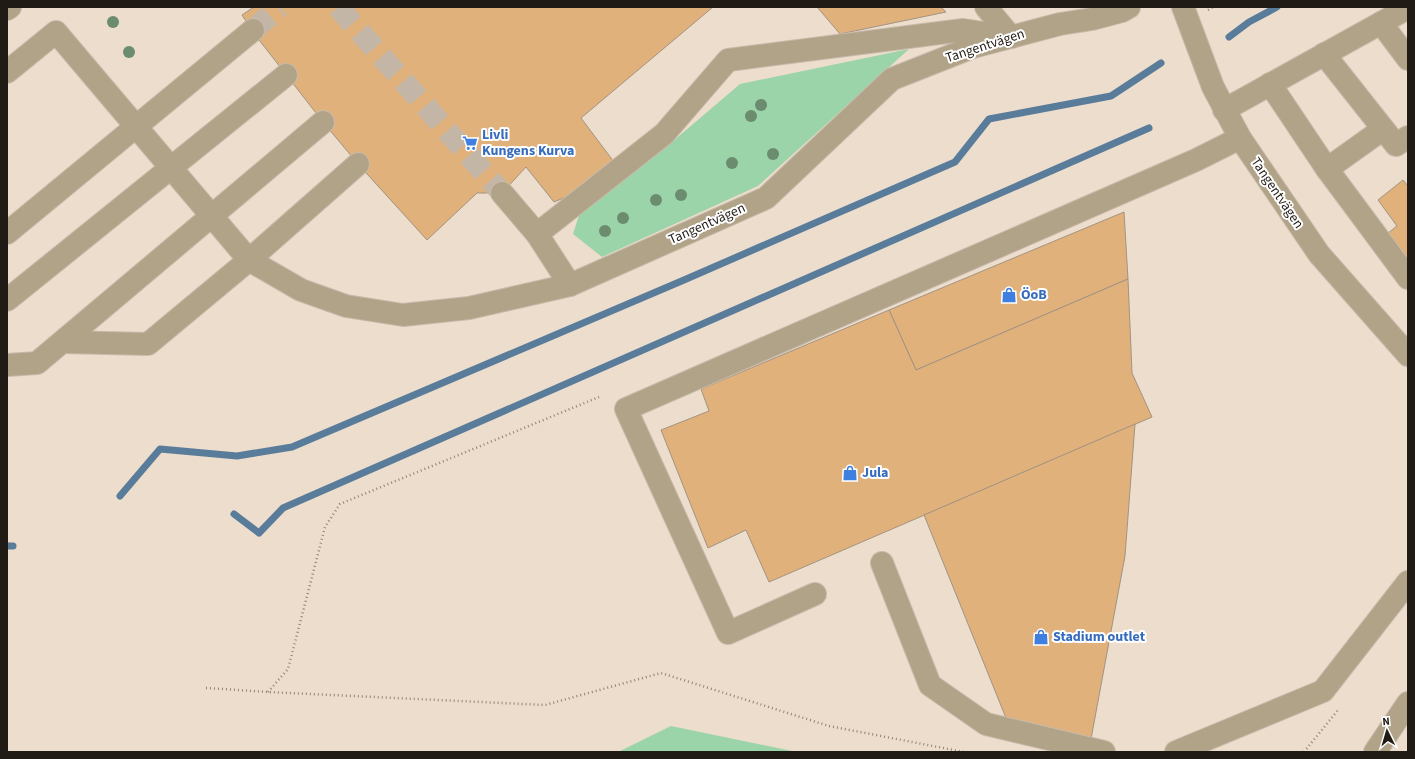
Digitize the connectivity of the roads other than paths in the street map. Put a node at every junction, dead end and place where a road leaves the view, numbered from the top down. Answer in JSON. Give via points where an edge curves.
{"nodes":[{"id":1,"x":10,"y":7,"type":"edge"},
{"id":2,"x":986,"y":7,"type":"edge"},
{"id":3,"x":1129,"y":7,"type":"edge"},
{"id":4,"x":1183,"y":7,"type":"edge"},
{"id":5,"x":1408,"y":8,"type":"edge"},
{"id":6,"x":7,"y":9,"type":"edge"},
{"id":7,"x":1381,"y":23,"type":"junction"},
{"id":8,"x":253,"y":30,"type":"tunnel mouth"},
{"id":9,"x":1011,"y":37,"type":"junction"},
{"id":10,"x":1324,"y":54,"type":"junction"},
{"id":11,"x":1408,"y":59,"type":"edge"},
{"id":12,"x":7,"y":72,"type":"edge"},
{"id":13,"x":286,"y":75,"type":"dead end"},
{"id":14,"x":1270,"y":84,"type":"junction"},
{"id":15,"x":1224,"y":110,"type":"junction"},
{"id":16,"x":323,"y":122,"type":"dead end"},
{"id":17,"x":136,"y":126,"type":"junction"},
{"id":18,"x":1383,"y":129,"type":"junction"},
{"id":19,"x":1408,"y":137,"type":"edge"},
{"id":20,"x":1240,"y":138,"type":"junction"},
{"id":21,"x":358,"y":164,"type":"dead end"},
{"id":22,"x":171,"y":168,"type":"junction"},
{"id":23,"x":1327,"y":169,"type":"junction"},
{"id":24,"x":502,"y":193,"type":"tunnel mouth"},
{"id":25,"x":211,"y":216,"type":"junction"},
{"id":26,"x":7,"y":233,"type":"edge"},
{"id":27,"x":537,"y":234,"type":"junction"},
{"id":28,"x":249,"y":260,"type":"junction"},
{"id":29,"x":1408,"y":278,"type":"edge"},
{"id":30,"x":570,"y":284,"type":"junction"},
{"id":31,"x":7,"y":300,"type":"edge"},
{"id":32,"x":62,"y":342,"type":"junction"},
{"id":33,"x":1408,"y":355,"type":"edge"},
{"id":34,"x":7,"y":365,"type":"edge"},
{"id":35,"x":882,"y":562,"type":"dead end"},
{"id":36,"x":1408,"y":582,"type":"edge"},
{"id":37,"x":816,"y":594,"type":"dead end"},
{"id":38,"x":1408,"y":703,"type":"edge"},
{"id":39,"x":1104,"y":752,"type":"edge"},
{"id":40,"x":1176,"y":752,"type":"edge"},
{"id":41,"x":1375,"y":752,"type":"edge"}],
"edges":[{"from":1,"to":6,"type":"street"},
{"from":2,"to":9,"type":"street"},
{"from":3,"to":9,"type":"street","name":"Tangentvägen","via":[[1092,19],[1060,24]]},
{"from":4,"to":15,"type":"street","name":"Tangentvägen"},
{"from":5,"to":7,"type":"street"},
{"from":7,"to":10,"type":"street"},
{"from":7,"to":11,"type":"street"},
{"from":8,"to":17,"type":"street"},
{"from":9,"to":27,"type":"street","via":[[963,30],[728,60],[664,134]]},
{"from":9,"to":30,"type":"street","name":"Tangentvägen","via":[[973,47],[892,80],[766,198]]},
{"from":10,"to":14,"type":"street"},
{"from":10,"to":18,"type":"street"},
{"from":12,"to":17,"type":"street","name":"Tangentvägen","via":[[56,32]]},
{"from":13,"to":22,"type":"street"},
{"from":14,"to":15,"type":"street"},
{"from":14,"to":23,"type":"street"},
{"from":15,"to":20,"type":"street","name":"Tangentvägen"},
{"from":16,"to":25,"type":"street"},
{"from":17,"to":22,"type":"street","name":"Tangentvägen"},
{"from":17,"to":26,"type":"street"},
{"from":18,"to":19,"type":"street","via":[[1396,146]]},
{"from":18,"to":23,"type":"street"},
{"from":20,"to":33,"type":"street","name":"Tangentvägen","via":[[1319,254]]},
{"from":20,"to":37,"type":"street","via":[[1196,160],[626,409],[728,633]]},
{"from":21,"to":28,"type":"street"},
{"from":22,"to":25,"type":"street","name":"Tangentvägen"},
{"from":22,"to":31,"type":"street"},
{"from":23,"to":29,"type":"street"},
{"from":24,"to":27,"type":"street"},
{"from":25,"to":28,"type":"street","name":"Tangentvägen"},
{"from":25,"to":32,"type":"street"},
{"from":27,"to":30,"type":"street"},
{"from":28,"to":30,"type":"street","name":"Tangentvägen","via":[[301,290],[346,306],[402,315],[468,308]]},
{"from":28,"to":32,"type":"street","via":[[148,344]]},
{"from":32,"to":34,"type":"street","via":[[37,363]]},
{"from":35,"to":39,"type":"street","via":[[930,685],[986,724]]},
{"from":36,"to":40,"type":"street","via":[[1323,691]]},
{"from":38,"to":41,"type":"street"}]}
